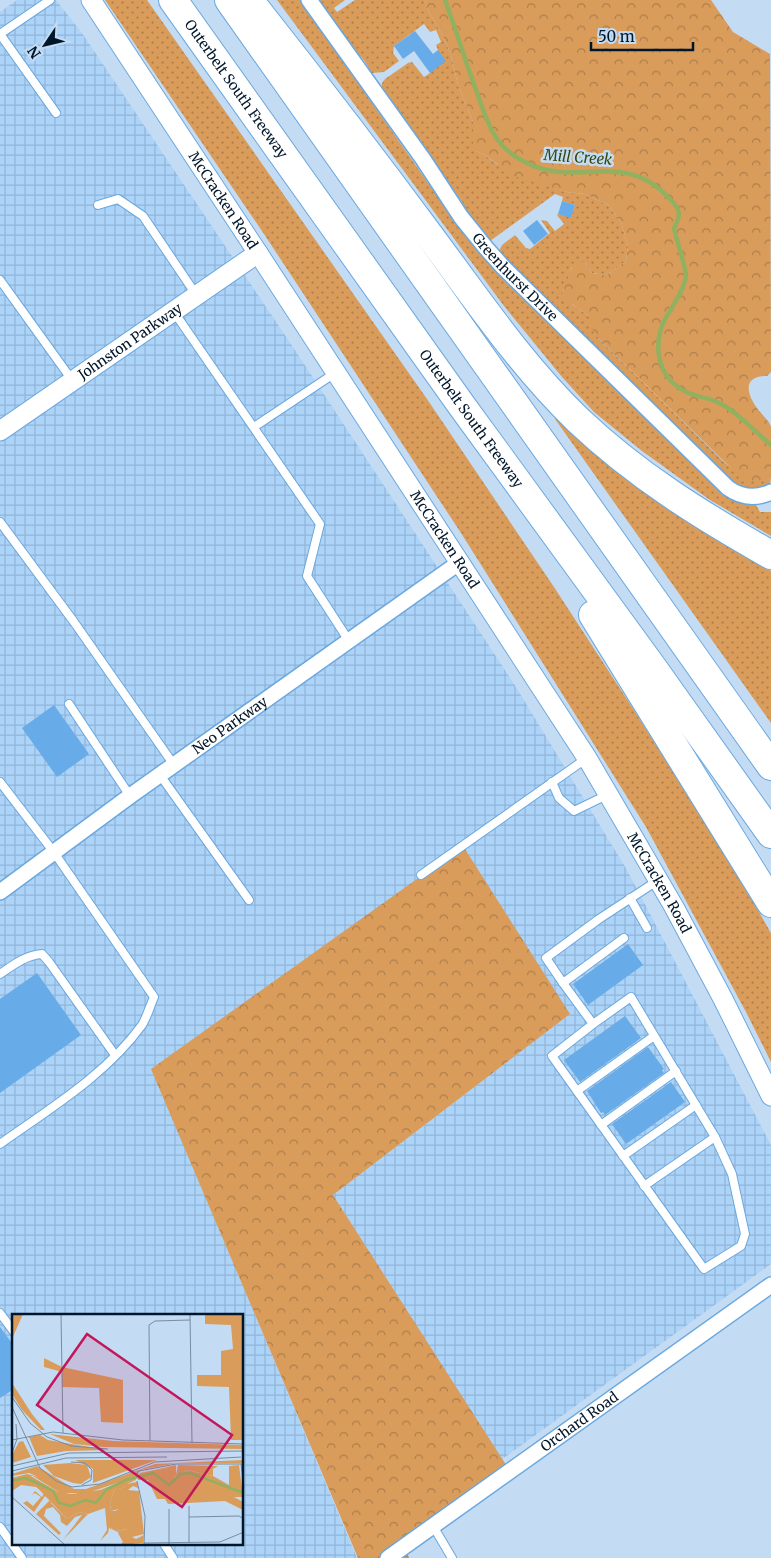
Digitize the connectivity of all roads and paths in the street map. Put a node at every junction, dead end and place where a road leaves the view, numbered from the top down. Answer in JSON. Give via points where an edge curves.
{"nodes":[{"id":1,"x":50,"y":0,"type":"edge"},
{"id":2,"x":91,"y":0,"type":"edge"},
{"id":3,"x":173,"y":0,"type":"edge"},
{"id":4,"x":229,"y":0,"type":"edge"},
{"id":5,"x":248,"y":0,"type":"edge"},
{"id":6,"x":309,"y":0,"type":"edge"},
{"id":7,"x":0,"y":34,"type":"edge"},
{"id":8,"x":56,"y":113,"type":"dead end"},
{"id":9,"x":98,"y":205,"type":"dead end"},
{"id":10,"x":258,"y":253,"type":"junction"},
{"id":11,"x":0,"y":280,"type":"edge"},
{"id":12,"x":196,"y":296,"type":"junction"},
{"id":13,"x":174,"y":312,"type":"junction"},
{"id":14,"x":336,"y":372,"type":"junction"},
{"id":15,"x":72,"y":380,"type":"junction"},
{"id":16,"x":462,"y":406,"type":"junction"},
{"id":17,"x":254,"y":427,"type":"junction"},
{"id":18,"x":0,"y":431,"type":"edge"},
{"id":19,"x":771,"y":492,"type":"edge"},
{"id":20,"x":0,"y":522,"type":"edge"},
{"id":21,"x":771,"y":555,"type":"edge"},
{"id":22,"x":460,"y":562,"type":"junction"},
{"id":23,"x":349,"y":641,"type":"junction"},
{"id":24,"x":70,"y":704,"type":"dead end"},
{"id":25,"x":587,"y":758,"type":"junction"},
{"id":26,"x":174,"y":765,"type":"junction"},
{"id":27,"x":771,"y":766,"type":"edge"},
{"id":28,"x":160,"y":775,"type":"junction"},
{"id":29,"x":0,"y":782,"type":"edge"},
{"id":30,"x":552,"y":782,"type":"junction"},
{"id":31,"x":609,"y":794,"type":"junction"},
{"id":32,"x":130,"y":796,"type":"junction"},
{"id":33,"x":771,"y":834,"type":"edge"},
{"id":34,"x":54,"y":851,"type":"junction"},
{"id":35,"x":421,"y":875,"type":"dead end"},
{"id":36,"x":659,"y":880,"type":"junction"},
{"id":37,"x":0,"y":892,"type":"edge"},
{"id":38,"x":630,"y":898,"type":"junction"},
{"id":39,"x":249,"y":900,"type":"dead end"},
{"id":40,"x":771,"y":903,"type":"edge"},
{"id":41,"x":647,"y":928,"type":"dead end"},
{"id":42,"x":624,"y":938,"type":"dead end"},
{"id":43,"x":0,"y":974,"type":"edge"},
{"id":44,"x":563,"y":984,"type":"junction"},
{"id":45,"x":593,"y":1024,"type":"junction"},
{"id":46,"x":654,"y":1036,"type":"junction"},
{"id":47,"x":115,"y":1055,"type":"junction"},
{"id":48,"x":676,"y":1071,"type":"junction"},
{"id":49,"x":577,"y":1091,"type":"junction"},
{"id":50,"x":771,"y":1096,"type":"edge"},
{"id":51,"x":696,"y":1105,"type":"junction"},
{"id":52,"x":601,"y":1125,"type":"junction"},
{"id":53,"x":716,"y":1137,"type":"junction"},
{"id":54,"x":0,"y":1144,"type":"edge"},
{"id":55,"x":623,"y":1156,"type":"junction"},
{"id":56,"x":644,"y":1186,"type":"junction"},
{"id":57,"x":771,"y":1285,"type":"edge"},
{"id":58,"x":0,"y":1313,"type":"edge"},
{"id":59,"x":12,"y":1329,"type":"edge"},
{"id":60,"x":433,"y":1526,"type":"junction"},
{"id":61,"x":0,"y":1527,"type":"edge"},
{"id":62,"x":12,"y":1544,"type":"edge"},
{"id":63,"x":13,"y":1546,"type":"edge"},
{"id":64,"x":165,"y":1546,"type":"edge"},
{"id":65,"x":22,"y":1558,"type":"edge"},
{"id":66,"x":174,"y":1558,"type":"edge"},
{"id":67,"x":388,"y":1558,"type":"edge"},
{"id":68,"x":452,"y":1558,"type":"edge"}],
"edges":[{"from":1,"to":7,"type":"lane"},
{"from":2,"to":10,"type":"street","name":"McCracken Road"},
{"from":3,"to":16,"type":"highway","name":"Outerbelt South Freeway"},
{"from":4,"to":27,"type":"highway"},
{"from":5,"to":21,"type":"highway","via":[[359,140],[502,334],[542,382],[620,457],[710,520]]},
{"from":6,"to":19,"type":"street","name":"Greenhurst Drive","via":[[461,217],[503,267],[728,488],[745,497]]},
{"from":7,"to":8,"type":"lane"},
{"from":9,"to":12,"type":"lane","via":[[118,199],[142,216]]},
{"from":10,"to":12,"type":"street","name":"Johnston Parkway"},
{"from":10,"to":14,"type":"street","name":"McCracken Road"},
{"from":11,"to":15,"type":"lane"},
{"from":12,"to":13,"type":"street","name":"Johnston Parkway"},
{"from":13,"to":15,"type":"street","name":"Johnston Parkway"},
{"from":13,"to":17,"type":"lane"},
{"from":14,"to":17,"type":"lane"},
{"from":14,"to":22,"type":"street","name":"McCracken Road"},
{"from":15,"to":18,"type":"street","name":"Johnston Parkway"},
{"from":16,"to":33,"type":"highway","name":"Outerbelt South Freeway"},
{"from":16,"to":40,"type":"highway"},
{"from":17,"to":23,"type":"lane","via":[[320,524],[307,576]]},
{"from":20,"to":26,"type":"lane"},
{"from":22,"to":23,"type":"street","name":"Neo Parkway"},
{"from":22,"to":25,"type":"street","name":"McCracken Road"},
{"from":23,"to":26,"type":"street","name":"Neo Parkway"},
{"from":24,"to":32,"type":"lane"},
{"from":25,"to":30,"type":"lane"},
{"from":25,"to":31,"type":"street","name":"McCracken Road"},
{"from":26,"to":28,"type":"street","name":"Neo Parkway"},
{"from":28,"to":32,"type":"street","name":"Neo Parkway"},
{"from":28,"to":39,"type":"lane"},
{"from":29,"to":34,"type":"lane"},
{"from":30,"to":31,"type":"lane","via":[[559,798],[574,811]]},
{"from":30,"to":35,"type":"lane"},
{"from":31,"to":36,"type":"street","name":"McCracken Road"},
{"from":32,"to":34,"type":"street","name":"Neo Parkway"},
{"from":34,"to":37,"type":"street","name":"Neo Parkway"},
{"from":34,"to":47,"type":"lane","via":[[154,997],[142,1024]]},
{"from":36,"to":38,"type":"lane"},
{"from":36,"to":50,"type":"street","name":"McCracken Road"},
{"from":38,"to":41,"type":"lane"},
{"from":38,"to":44,"type":"lane","via":[[546,958]]},
{"from":42,"to":44,"type":"lane"},
{"from":43,"to":47,"type":"lane","via":[[33,954],[42,954]]},
{"from":44,"to":45,"type":"lane"},
{"from":45,"to":46,"type":"lane","via":[[631,997]]},
{"from":45,"to":49,"type":"lane","via":[[552,1056]]},
{"from":46,"to":48,"type":"lane"},
{"from":46,"to":49,"type":"lane"},
{"from":47,"to":54,"type":"lane","via":[[86,1081]]},
{"from":48,"to":51,"type":"lane"},
{"from":48,"to":52,"type":"lane"},
{"from":49,"to":52,"type":"lane"},
{"from":51,"to":53,"type":"lane"},
{"from":51,"to":55,"type":"lane"},
{"from":52,"to":55,"type":"lane"},
{"from":53,"to":56,"type":"lane"},
{"from":53,"to":56,"type":"lane","via":[[732,1174],[744,1234],[741,1246],[704,1269]]},
{"from":55,"to":56,"type":"lane"},
{"from":57,"to":60,"type":"street","name":"Orchard Road"},
{"from":58,"to":59,"type":"lane"},
{"from":60,"to":67,"type":"street","name":"Orchard Road"},
{"from":60,"to":68,"type":"lane"},
{"from":61,"to":62,"type":"lane"},
{"from":63,"to":65,"type":"lane"},
{"from":64,"to":66,"type":"lane"}]}
